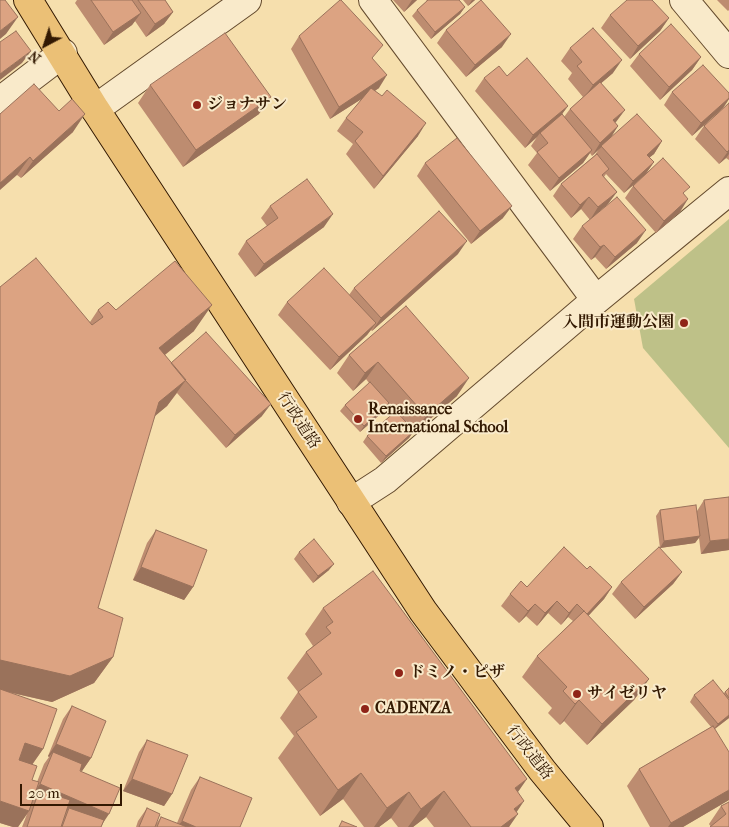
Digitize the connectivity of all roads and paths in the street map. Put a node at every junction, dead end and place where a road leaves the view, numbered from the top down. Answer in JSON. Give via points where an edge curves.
{"nodes":[{"id":1,"x":28,"y":0,"type":"edge"},
{"id":2,"x":247,"y":0,"type":"edge"},
{"id":3,"x":372,"y":0,"type":"edge"},
{"id":4,"x":684,"y":0,"type":"edge"},
{"id":5,"x":62,"y":53,"type":"junction"},
{"id":6,"x":729,"y":54,"type":"edge"},
{"id":7,"x":0,"y":101,"type":"edge"},
{"id":8,"x":95,"y":109,"type":"junction"},
{"id":9,"x":729,"y":191,"type":"edge"},
{"id":10,"x":596,"y":300,"type":"junction"},
{"id":11,"x":350,"y":502,"type":"junction"},
{"id":12,"x":589,"y":827,"type":"edge"}],
"edges":[{"from":1,"to":5,"type":"highway","name":"行政道路"},
{"from":2,"to":8,"type":"street"},
{"from":3,"to":10,"type":"street"},
{"from":4,"to":6,"type":"street"},
{"from":5,"to":7,"type":"street"},
{"from":5,"to":8,"type":"highway","name":"行政道路"},
{"from":8,"to":11,"type":"highway","name":"行政道路"},
{"from":9,"to":10,"type":"street"},
{"from":10,"to":11,"type":"street","via":[[385,480]]},
{"from":11,"to":12,"type":"highway","name":"行政道路","via":[[484,695]]}]}
